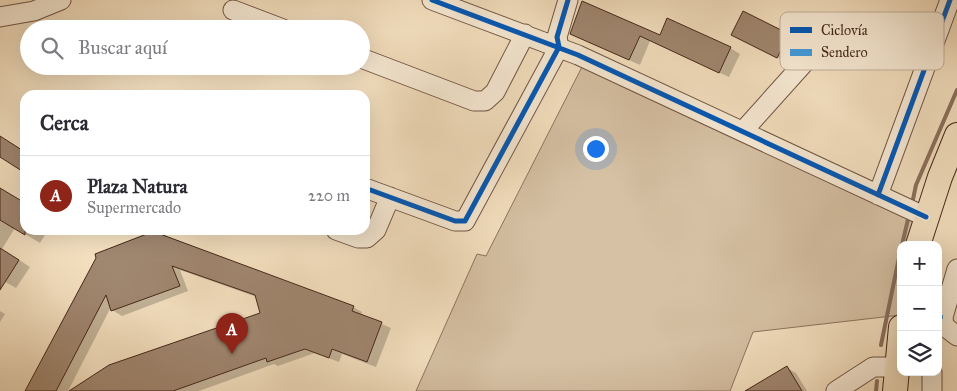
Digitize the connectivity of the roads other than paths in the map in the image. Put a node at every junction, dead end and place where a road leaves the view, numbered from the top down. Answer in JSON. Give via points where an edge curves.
{"nodes":[{"id":1,"x":61,"y":0,"type":"edge"},
{"id":2,"x":432,"y":0,"type":"edge"},
{"id":3,"x":568,"y":0,"type":"edge"},
{"id":4,"x":950,"y":0,"type":"edge"},
{"id":5,"x":33,"y":5,"type":"edge"},
{"id":6,"x":233,"y":10,"type":"dead end"},
{"id":7,"x":0,"y":17,"type":"edge"},
{"id":8,"x":259,"y":20,"type":"edge"},
{"id":9,"x":944,"y":26,"type":"edge"},
{"id":10,"x":526,"y":34,"type":"junction"},
{"id":11,"x":555,"y":42,"type":"junction"},
{"id":12,"x":370,"y":61,"type":"edge"},
{"id":13,"x":798,"y":70,"type":"edge"},
{"id":14,"x":934,"y":70,"type":"edge"},
{"id":15,"x":743,"y":131,"type":"junction"},
{"id":16,"x":957,"y":135,"type":"edge"},
{"id":17,"x":370,"y":190,"type":"edge"},
{"id":18,"x":390,"y":197,"type":"junction"},
{"id":19,"x":902,"y":206,"type":"junction"},
{"id":20,"x":350,"y":235,"type":"edge"},
{"id":21,"x":916,"y":241,"type":"edge"},
{"id":22,"x":957,"y":269,"type":"edge"},
{"id":23,"x":901,"y":331,"type":"edge"},
{"id":24,"x":957,"y":336,"type":"edge"},
{"id":25,"x":932,"y":376,"type":"edge"},
{"id":26,"x":897,"y":383,"type":"edge"},
{"id":27,"x":843,"y":388,"type":"edge"},
{"id":28,"x":932,"y":391,"type":"edge"}],
"edges":[{"from":1,"to":5,"type":"street"},
{"from":2,"to":10,"type":"street"},
{"from":3,"to":11,"type":"street"},
{"from":4,"to":9,"type":"street"},
{"from":5,"to":7,"type":"street"},
{"from":6,"to":8,"type":"street"},
{"from":10,"to":11,"type":"street"},
{"from":10,"to":12,"type":"street","via":[[495,92],[486,101],[474,101]]},
{"from":11,"to":15,"type":"street"},
{"from":11,"to":18,"type":"street","via":[[465,221],[454,221]]},
{"from":13,"to":15,"type":"street"},
{"from":14,"to":19,"type":"street"},
{"from":15,"to":19,"type":"street"},
{"from":16,"to":19,"type":"main road"},
{"from":17,"to":18,"type":"street"},
{"from":18,"to":20,"type":"street","via":[[376,230],[368,238]]},
{"from":19,"to":21,"type":"main road"},
{"from":22,"to":24,"type":"street","via":[[942,318],[944,326]]},
{"from":23,"to":26,"type":"main road"},
{"from":25,"to":28,"type":"street"},
{"from":26,"to":27,"type":"street","via":[[873,367]]}]}
